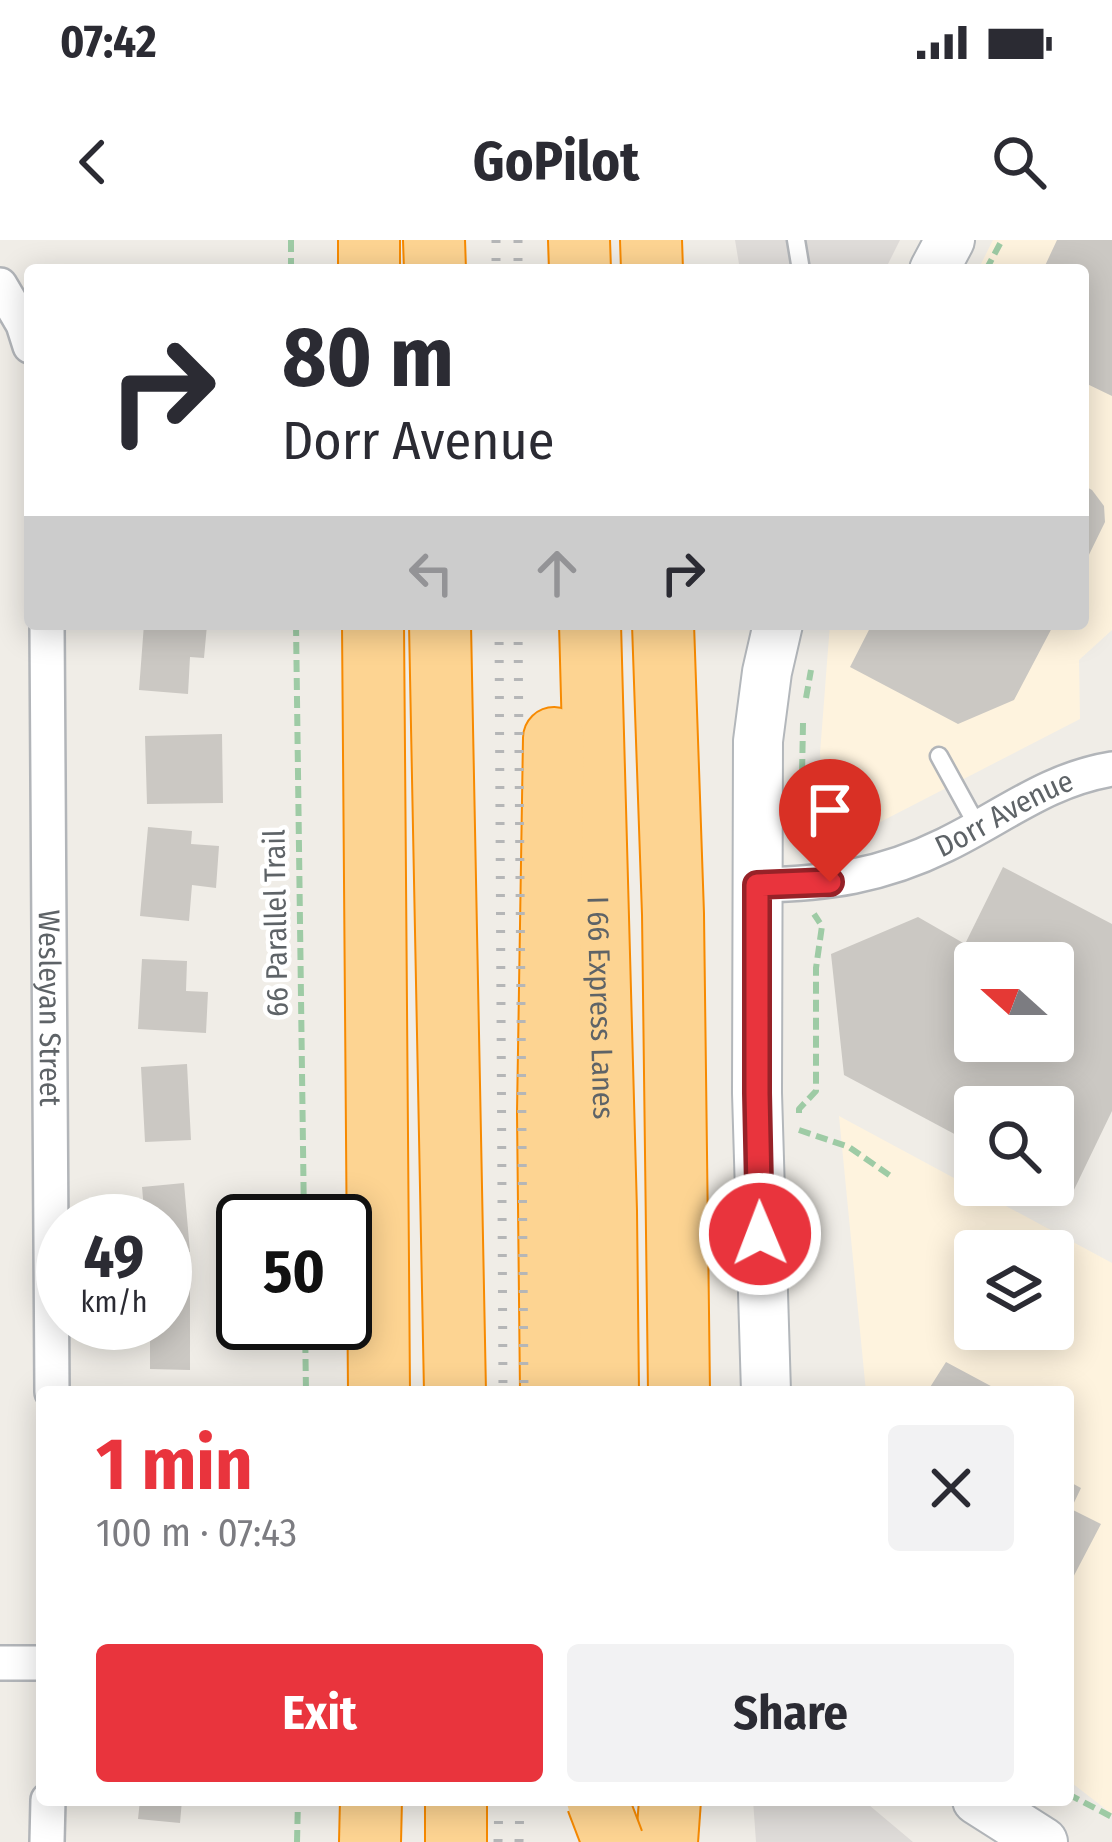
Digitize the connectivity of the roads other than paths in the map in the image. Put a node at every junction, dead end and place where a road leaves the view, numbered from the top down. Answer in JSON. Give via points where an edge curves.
{"nodes":[{"id":1,"x":0,"y":285,"type":"edge"},
{"id":2,"x":24,"y":330,"type":"edge"},
{"id":3,"x":46,"y":630,"type":"edge"},
{"id":4,"x":373,"y":630,"type":"edge"},
{"id":5,"x":440,"y":630,"type":"edge"},
{"id":6,"x":556,"y":630,"type":"edge"},
{"id":7,"x":590,"y":630,"type":"edge"},
{"id":8,"x":663,"y":630,"type":"edge"},
{"id":9,"x":777,"y":630,"type":"edge"},
{"id":10,"x":939,"y":756,"type":"dead end"},
{"id":11,"x":1112,"y":769,"type":"edge"},
{"id":12,"x":978,"y":826,"type":"junction"},
{"id":13,"x":757,"y":885,"type":"junction"},
{"id":14,"x":52,"y":1386,"type":"edge"},
{"id":15,"x":379,"y":1386,"type":"edge"},
{"id":16,"x":454,"y":1386,"type":"edge"},
{"id":17,"x":551,"y":1386,"type":"edge"},
{"id":18,"x":608,"y":1386,"type":"edge"},
{"id":19,"x":679,"y":1386,"type":"edge"},
{"id":20,"x":766,"y":1386,"type":"edge"},
{"id":21,"x":0,"y":1663,"type":"edge"},
{"id":22,"x":36,"y":1664,"type":"edge"},
{"id":23,"x":48,"y":1806,"type":"edge"},
{"id":24,"x":371,"y":1806,"type":"edge"},
{"id":25,"x":456,"y":1806,"type":"edge"},
{"id":26,"x":599,"y":1806,"type":"edge"},
{"id":27,"x":601,"y":1806,"type":"edge"},
{"id":28,"x":670,"y":1806,"type":"edge"},
{"id":29,"x":986,"y":1806,"type":"edge"},
{"id":30,"x":47,"y":1842,"type":"edge"},
{"id":31,"x":370,"y":1842,"type":"edge"},
{"id":32,"x":456,"y":1842,"type":"edge"},
{"id":33,"x":598,"y":1842,"type":"edge"},
{"id":34,"x":613,"y":1842,"type":"edge"},
{"id":35,"x":667,"y":1842,"type":"edge"},
{"id":36,"x":1042,"y":1842,"type":"edge"}],
"edges":[{"from":1,"to":2,"type":"street"},
{"from":3,"to":14,"type":"street","name":"Wesleyan Street"},
{"from":4,"to":15,"type":"highway"},
{"from":5,"to":16,"type":"highway"},
{"from":6,"to":17,"type":"highway"},
{"from":7,"to":18,"type":"highway","name":"I 66 Express Lanes"},
{"from":8,"to":19,"type":"highway"},
{"from":9,"to":13,"type":"main road","via":[[758,741]]},
{"from":10,"to":12,"type":"lane"},
{"from":11,"to":12,"type":"street","name":"Dorr Avenue","via":[[1055,784]]},
{"from":12,"to":13,"type":"street","name":"Dorr Avenue","via":[[945,846],[845,880]]},
{"from":13,"to":20,"type":"main road"},
{"from":21,"to":22,"type":"street"},
{"from":23,"to":30,"type":"street"},
{"from":24,"to":31,"type":"highway"},
{"from":25,"to":32,"type":"highway"},
{"from":26,"to":33,"type":"highway"},
{"from":27,"to":34,"type":"highway","bridge":true},
{"from":28,"to":35,"type":"highway"},
{"from":29,"to":36,"type":"main road"}]}
